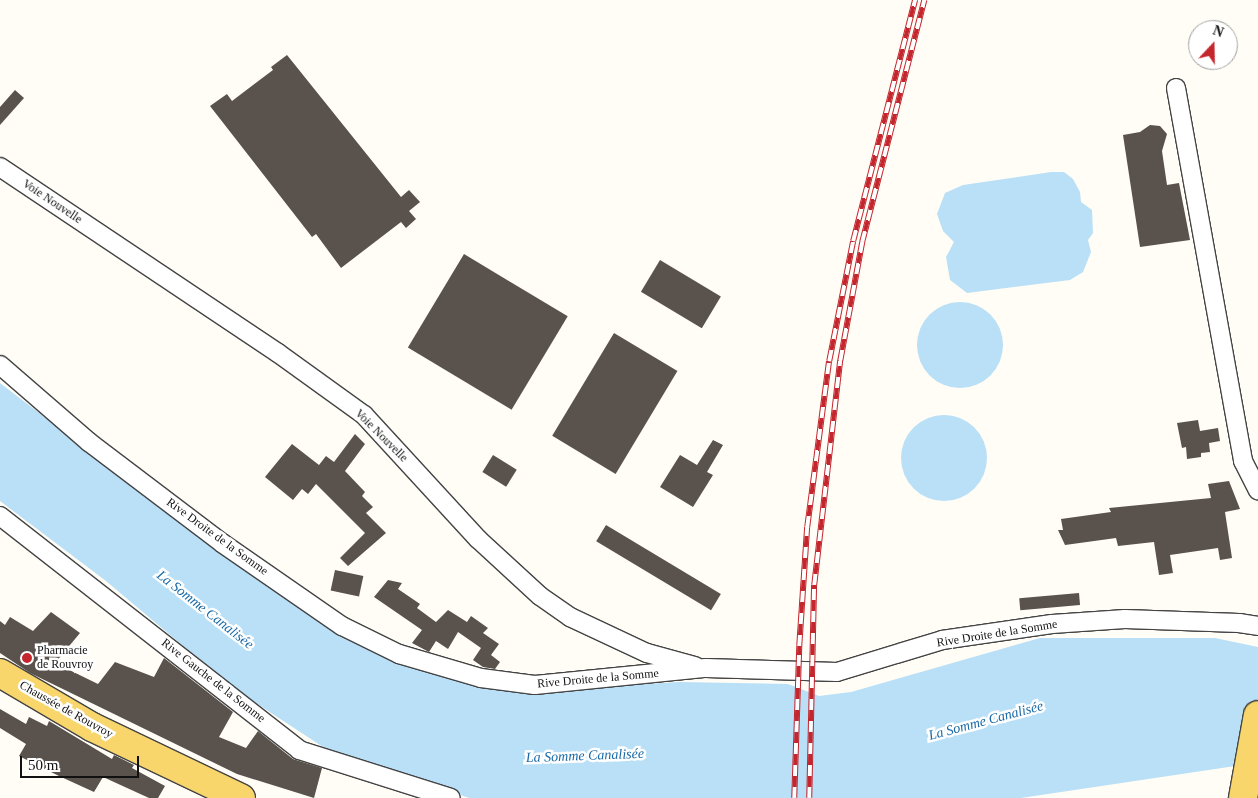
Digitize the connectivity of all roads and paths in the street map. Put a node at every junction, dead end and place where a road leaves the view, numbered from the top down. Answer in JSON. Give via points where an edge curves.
{"nodes":[{"id":1,"x":1176,"y":88,"type":"dead end"},
{"id":2,"x":0,"y":167,"type":"edge"},
{"id":3,"x":0,"y":365,"type":"edge"},
{"id":4,"x":1258,"y":490,"type":"edge"},
{"id":5,"x":0,"y":516,"type":"edge"},
{"id":6,"x":1258,"y":626,"type":"edge"},
{"id":7,"x":706,"y":668,"type":"junction"},
{"id":8,"x":0,"y":673,"type":"edge"},
{"id":9,"x":1258,"y":715,"type":"edge"},
{"id":10,"x":241,"y":798,"type":"edge"},
{"id":11,"x":451,"y":798,"type":"edge"},
{"id":12,"x":1243,"y":798,"type":"edge"}],
"edges":[{"from":1,"to":4,"type":"street","via":[[1243,461]]},
{"from":2,"to":7,"type":"street","name":"Voie Nouvelle","via":[[278,353],[364,415],[478,539],[540,596],[570,617],[647,653]]},
{"from":3,"to":7,"type":"street","name":"Rive Droite de la Somme","via":[[89,442],[222,543],[342,626],[399,654],[481,678],[535,685]]},
{"from":5,"to":11,"type":"street","name":"Rive Gauche de la Somme","via":[[299,750]]},
{"from":6,"to":7,"type":"street","name":"Rive Droite de la Somme","via":[[1239,622],[1125,619],[942,640],[837,672]]},
{"from":8,"to":10,"type":"main road","name":"Chaussée de Rouvroy","via":[[92,727]]},
{"from":9,"to":12,"type":"main road"}]}
